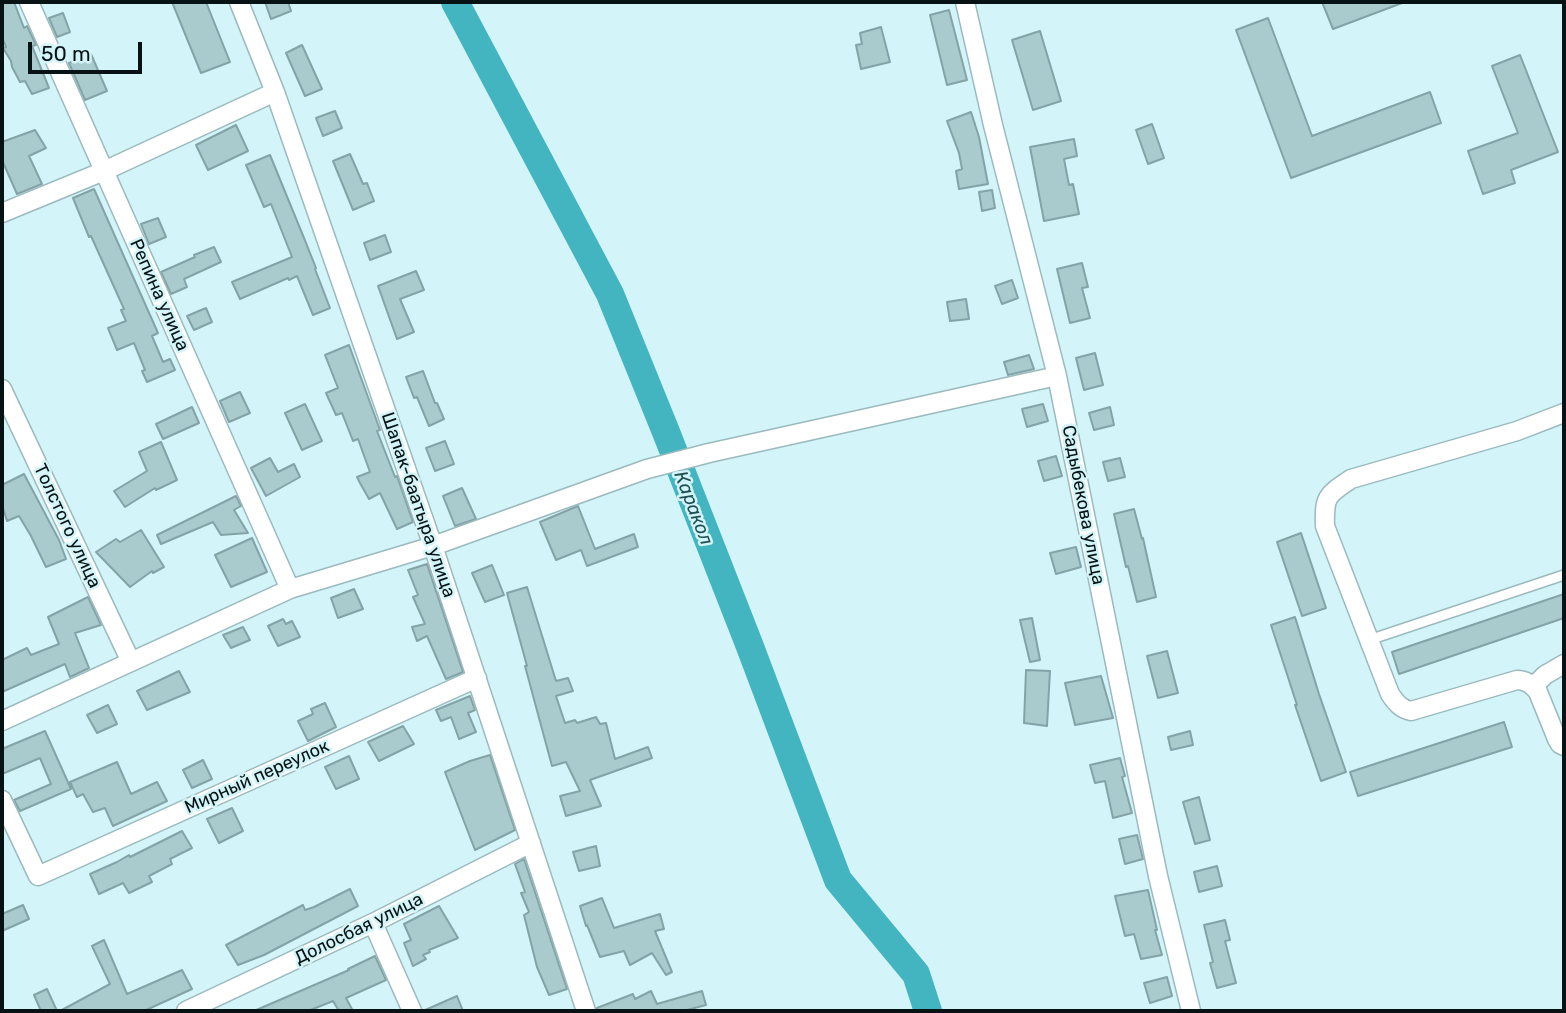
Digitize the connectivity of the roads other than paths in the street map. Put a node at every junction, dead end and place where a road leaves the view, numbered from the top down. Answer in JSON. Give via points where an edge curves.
{"nodes":[{"id":1,"x":29,"y":2,"type":"edge"},
{"id":2,"x":239,"y":2,"type":"edge"},
{"id":3,"x":965,"y":2,"type":"edge"},
{"id":4,"x":275,"y":92,"type":"junction"},
{"id":5,"x":104,"y":171,"type":"junction"},
{"id":6,"x":2,"y":213,"type":"edge"},
{"id":7,"x":1057,"y":376,"type":"junction"},
{"id":8,"x":2,"y":389,"type":"edge"},
{"id":9,"x":1564,"y":413,"type":"edge"},
{"id":10,"x":433,"y":546,"type":"junction"},
{"id":11,"x":1564,"y":575,"type":"edge"},
{"id":12,"x":290,"y":589,"type":"junction"},
{"id":13,"x":1369,"y":640,"type":"junction"},
{"id":14,"x":131,"y":662,"type":"junction"},
{"id":15,"x":1564,"y":664,"type":"edge"},
{"id":16,"x":477,"y":678,"type":"junction"},
{"id":17,"x":1534,"y":686,"type":"junction"},
{"id":18,"x":2,"y":722,"type":"edge"},
{"id":19,"x":1564,"y":746,"type":"edge"},
{"id":20,"x":2,"y":800,"type":"edge"},
{"id":21,"x":531,"y":843,"type":"junction"},
{"id":22,"x":373,"y":923,"type":"junction"},
{"id":23,"x":186,"y":1011,"type":"edge"},
{"id":24,"x":412,"y":1011,"type":"edge"},
{"id":25,"x":586,"y":1011,"type":"edge"},
{"id":26,"x":1191,"y":1011,"type":"edge"}],
"edges":[{"from":1,"to":5,"type":"street","name":"Репина улица"},
{"from":2,"to":4,"type":"street","name":"Шапак-баатыра улица"},
{"from":3,"to":7,"type":"street","name":"Садыбекова улица"},
{"from":4,"to":5,"type":"street"},
{"from":4,"to":10,"type":"street","name":"Шапак-баатыра улица"},
{"from":5,"to":6,"type":"street"},
{"from":5,"to":12,"type":"street","name":"Репина улица"},
{"from":7,"to":10,"type":"street","via":[[647,469]]},
{"from":7,"to":26,"type":"street","name":"Садыбекова улица","via":[[1158,876]]},
{"from":8,"to":14,"type":"street","name":"Толстого улица"},
{"from":9,"to":13,"type":"street","via":[[1351,479],[1331,493],[1325,526]]},
{"from":10,"to":12,"type":"street"},
{"from":10,"to":16,"type":"street","name":"Шапак-баатыра улица"},
{"from":11,"to":13,"type":"lane"},
{"from":12,"to":14,"type":"street"},
{"from":13,"to":17,"type":"street","via":[[1390,694],[1404,710],[1517,680]]},
{"from":14,"to":18,"type":"street"},
{"from":15,"to":17,"type":"street"},
{"from":16,"to":20,"type":"street","name":"Мирный переулок","via":[[38,876]]},
{"from":16,"to":21,"type":"street","name":"Шапак-баатыра улица"},
{"from":17,"to":19,"type":"street"},
{"from":21,"to":22,"type":"street","name":"Долосбая улица"},
{"from":21,"to":25,"type":"street","name":"Шапак-баатыра улица"},
{"from":22,"to":23,"type":"street","name":"Долосбая улица"},
{"from":22,"to":24,"type":"street"}]}
